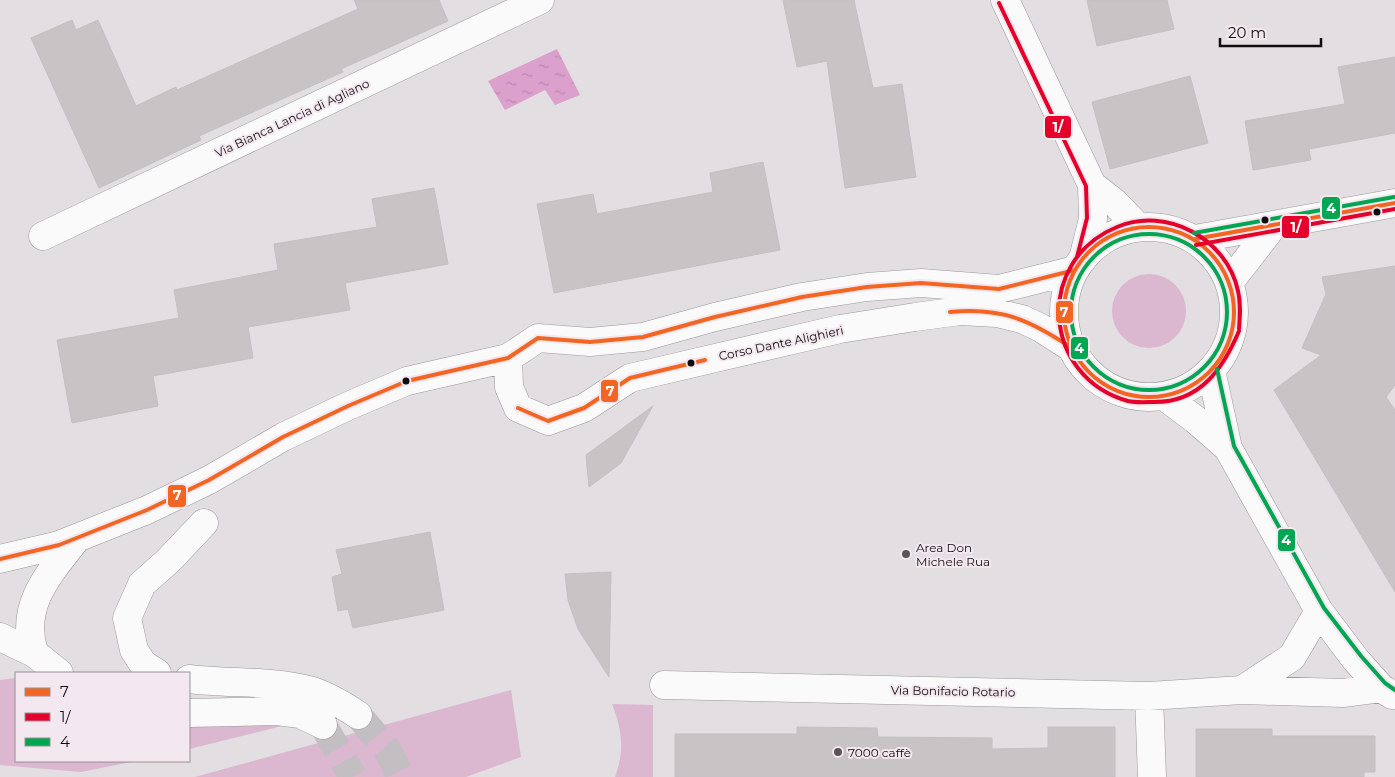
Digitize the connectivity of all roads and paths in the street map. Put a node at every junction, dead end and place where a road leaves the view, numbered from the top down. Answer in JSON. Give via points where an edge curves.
{"nodes":[{"id":1,"x":540,"y":0,"type":"edge"},
{"id":2,"x":1005,"y":0,"type":"edge"},
{"id":3,"x":1092,"y":185,"type":"junction"},
{"id":4,"x":1395,"y":203,"type":"edge"},
{"id":5,"x":1273,"y":226,"type":"junction"},
{"id":6,"x":1138,"y":227,"type":"junction"},
{"id":7,"x":43,"y":236,"type":"dead end"},
{"id":8,"x":1195,"y":240,"type":"junction"},
{"id":9,"x":1079,"y":264,"type":"junction"},
{"id":10,"x":1229,"y":283,"type":"junction"},
{"id":11,"x":1072,"y":348,"type":"junction"},
{"id":12,"x":508,"y":358,"type":"junction"},
{"id":13,"x":1211,"y":370,"type":"junction"},
{"id":14,"x":1164,"y":396,"type":"junction"},
{"id":15,"x":1228,"y":448,"type":"junction"},
{"id":16,"x":204,"y":523,"type":"dead end"},
{"id":17,"x":77,"y":538,"type":"junction"},
{"id":18,"x":0,"y":559,"type":"edge"},
{"id":19,"x":1319,"y":611,"type":"junction"},
{"id":20,"x":0,"y":637,"type":"edge"},
{"id":21,"x":34,"y":653,"type":"junction"},
{"id":22,"x":58,"y":672,"type":"edge"},
{"id":23,"x":155,"y":672,"type":"edge"},
{"id":24,"x":190,"y":679,"type":"edge"},
{"id":25,"x":664,"y":685,"type":"dead end"},
{"id":26,"x":1242,"y":690,"type":"junction"},
{"id":27,"x":1388,"y":692,"type":"edge"},
{"id":28,"x":1150,"y":696,"type":"junction"},
{"id":29,"x":190,"y":713,"type":"edge"},
{"id":30,"x":358,"y":715,"type":"tunnel mouth"},
{"id":31,"x":323,"y":724,"type":"tunnel mouth"},
{"id":32,"x":1152,"y":777,"type":"edge"}],
"edges":[{"from":1,"to":7,"type":"street","name":"Via Bianca Lancia di Agliano"},
{"from":2,"to":3,"type":"street"},
{"from":3,"to":6,"type":"street"},
{"from":3,"to":9,"type":"street","via":[[1093,219]]},
{"from":4,"to":5,"type":"street"},
{"from":5,"to":8,"type":"street"},
{"from":5,"to":10,"type":"street"},
{"from":6,"to":8,"type":"street","via":[[1167,228]]},
{"from":6,"to":9,"type":"street","via":[[1117,233],[1098,244]]},
{"from":8,"to":10,"type":"street","via":[[1215,258]]},
{"from":9,"to":11,"type":"street","via":[[1066,296],[1065,322]]},
{"from":9,"to":12,"type":"street","via":[[999,289],[921,283],[867,287],[802,297],[643,337],[590,342],[538,338]]},
{"from":10,"to":13,"type":"street","via":[[1234,306],[1233,329]]},
{"from":11,"to":12,"type":"street","name":"Corso Dante Alighieri","via":[[1022,319],[998,313],[960,311],[915,317],[840,329],[630,378],[584,408],[548,421],[518,408],[509,387]]},
{"from":11,"to":14,"type":"street","via":[[1088,371],[1110,388],[1136,396]]},
{"from":12,"to":17,"type":"street","via":[[407,381],[283,438],[165,502]]},
{"from":13,"to":14,"type":"street","via":[[1190,387]]},
{"from":13,"to":15,"type":"street"},
{"from":14,"to":15,"type":"street"},
{"from":15,"to":19,"type":"street"},
{"from":16,"to":23,"type":"street","via":[[142,584],[127,618],[134,650],[143,664]]},
{"from":17,"to":18,"type":"street"},
{"from":17,"to":21,"type":"street","via":[[42,584],[31,615]]},
{"from":19,"to":26,"type":"street","name":"Via Bonifacio Rotario","via":[[1292,657]]},
{"from":19,"to":27,"type":"street","via":[[1356,660]]},
{"from":20,"to":21,"type":"street"},
{"from":21,"to":22,"type":"street"},
{"from":24,"to":30,"type":"street","via":[[258,682],[310,690]]},
{"from":25,"to":28,"type":"street","name":"Via Bonifacio Rotario"},
{"from":26,"to":27,"type":"street","name":"Via Bonifacio Rotario"},
{"from":26,"to":28,"type":"street","name":"Via Bonifacio Rotario"},
{"from":28,"to":32,"type":"street"},
{"from":29,"to":31,"type":"street","via":[[278,711],[300,714]]}]}
